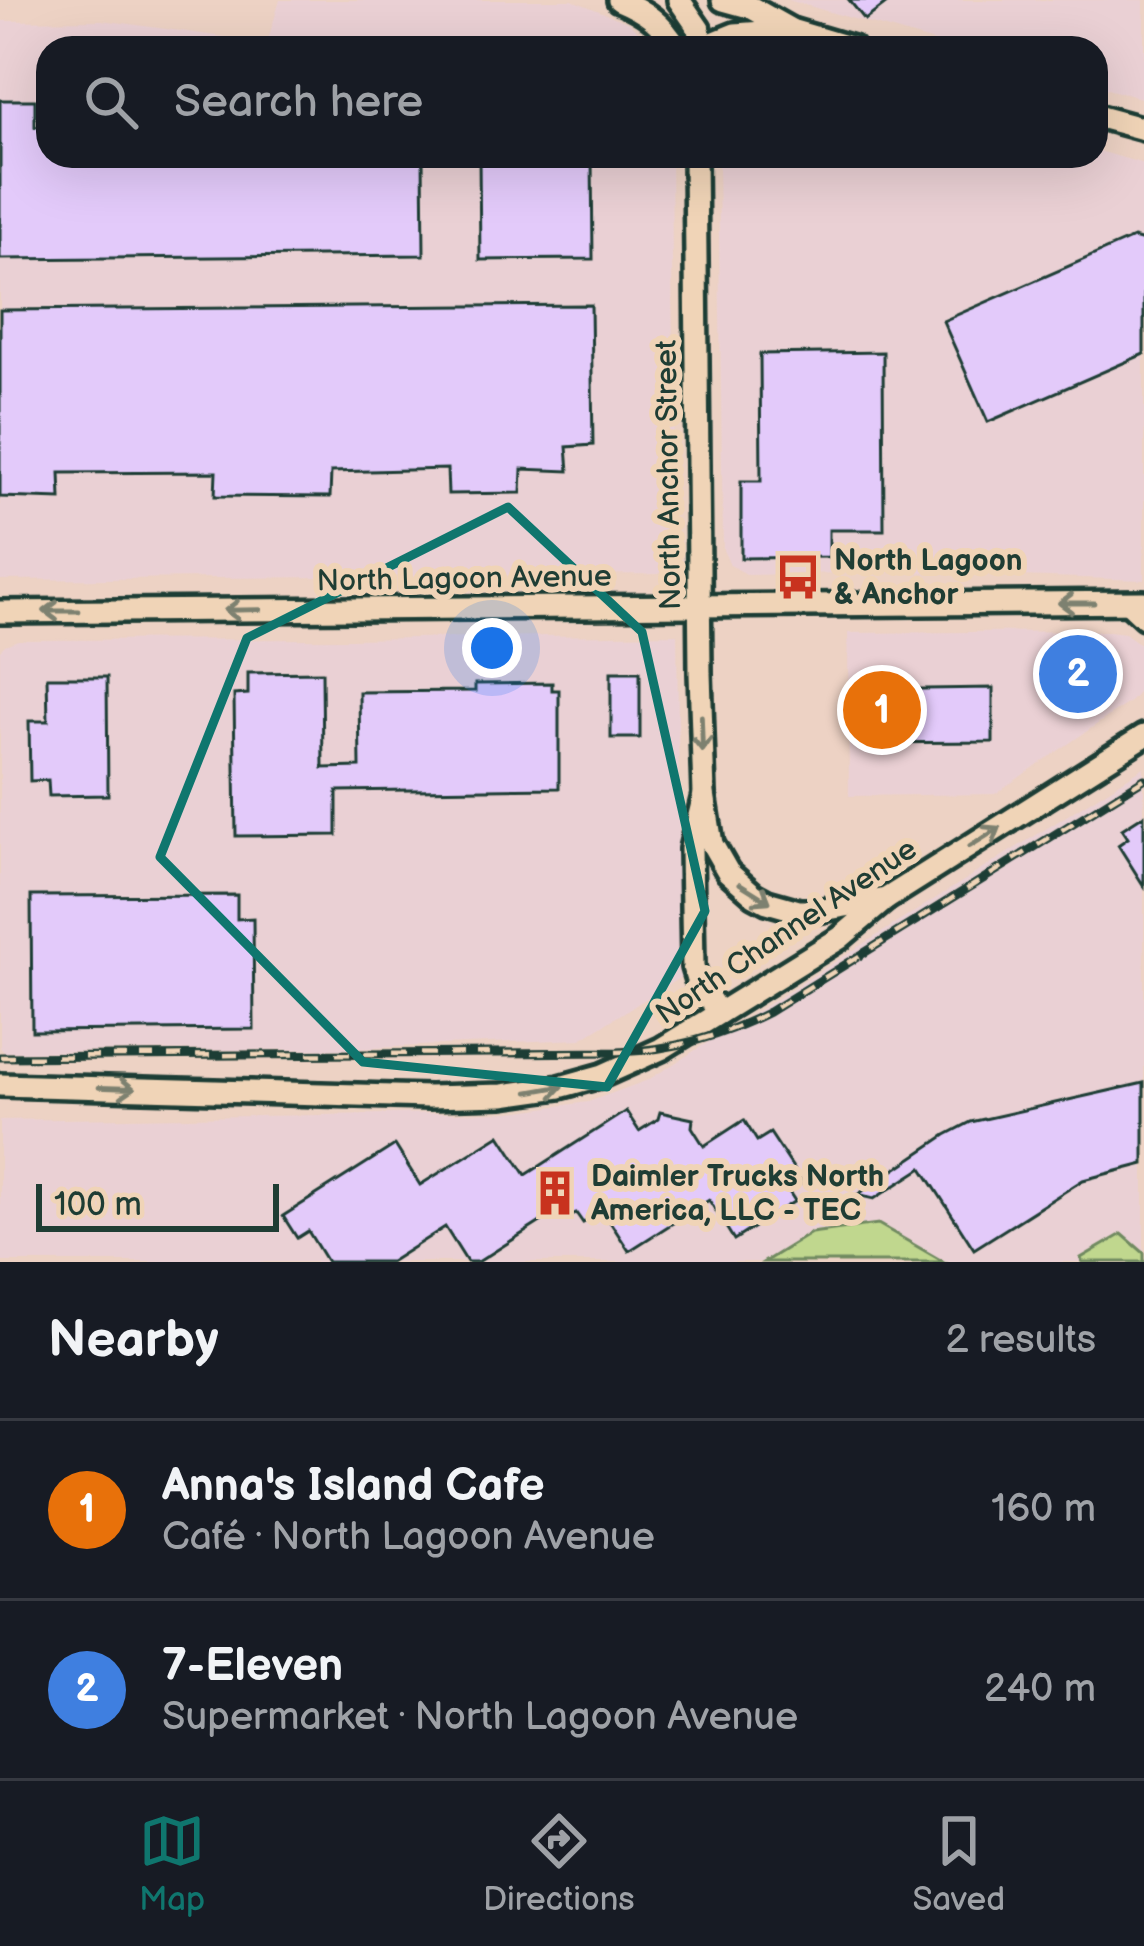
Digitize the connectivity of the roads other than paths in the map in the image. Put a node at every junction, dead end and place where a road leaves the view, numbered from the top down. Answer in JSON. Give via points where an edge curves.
{"nodes":[{"id":1,"x":619,"y":0,"type":"edge"},
{"id":2,"x":679,"y":0,"type":"edge"},
{"id":3,"x":723,"y":0,"type":"edge"},
{"id":4,"x":791,"y":30,"type":"junction"},
{"id":5,"x":669,"y":36,"type":"edge"},
{"id":6,"x":701,"y":36,"type":"edge"},
{"id":7,"x":730,"y":36,"type":"edge"},
{"id":8,"x":811,"y":36,"type":"edge"},
{"id":9,"x":1108,"y":119,"type":"edge"},
{"id":10,"x":1144,"y":129,"type":"edge"},
{"id":11,"x":695,"y":168,"type":"edge"},
{"id":12,"x":699,"y":606,"type":"junction"},
{"id":13,"x":1139,"y":607,"type":"edge"},
{"id":14,"x":0,"y":612,"type":"edge"},
{"id":15,"x":1144,"y":720,"type":"edge"},
{"id":16,"x":1138,"y":740,"type":"edge"},
{"id":17,"x":704,"y":794,"type":"junction"},
{"id":18,"x":886,"y":898,"type":"junction"},
{"id":19,"x":719,"y":1013,"type":"junction"},
{"id":20,"x":0,"y":1085,"type":"edge"}],
"edges":[{"from":1,"to":5,"type":"street","via":[[645,11]]},
{"from":2,"to":6,"type":"street"},
{"from":3,"to":4,"type":"street"},
{"from":4,"to":7,"type":"street"},
{"from":4,"to":8,"type":"street"},
{"from":9,"to":10,"type":"street"},
{"from":11,"to":12,"type":"street","name":"North Anchor Street"},
{"from":13,"to":12,"type":"street","name":"North Lagoon Avenue","one_way":true},
{"from":12,"to":14,"type":"street","name":"North Lagoon Avenue","one_way":true},
{"from":12,"to":17,"type":"street","name":"North Anchor Street","one_way":true},
{"from":15,"to":16,"type":"street"},
{"from":18,"to":16,"type":"street","name":"North Channel Avenue","one_way":true},
{"from":17,"to":18,"type":"street","name":"North Anchor Street","one_way":true,"via":[[719,858],[754,895],[817,911]]},
{"from":17,"to":19,"type":"street","name":"North Anchor Street","via":[[691,849],[693,967]]},
{"from":18,"to":19,"type":"street","name":"North Channel Avenue","via":[[840,938]]},
{"from":20,"to":19,"type":"street","name":"North Channel Avenue","one_way":true,"via":[[503,1095],[627,1066]]}]}
